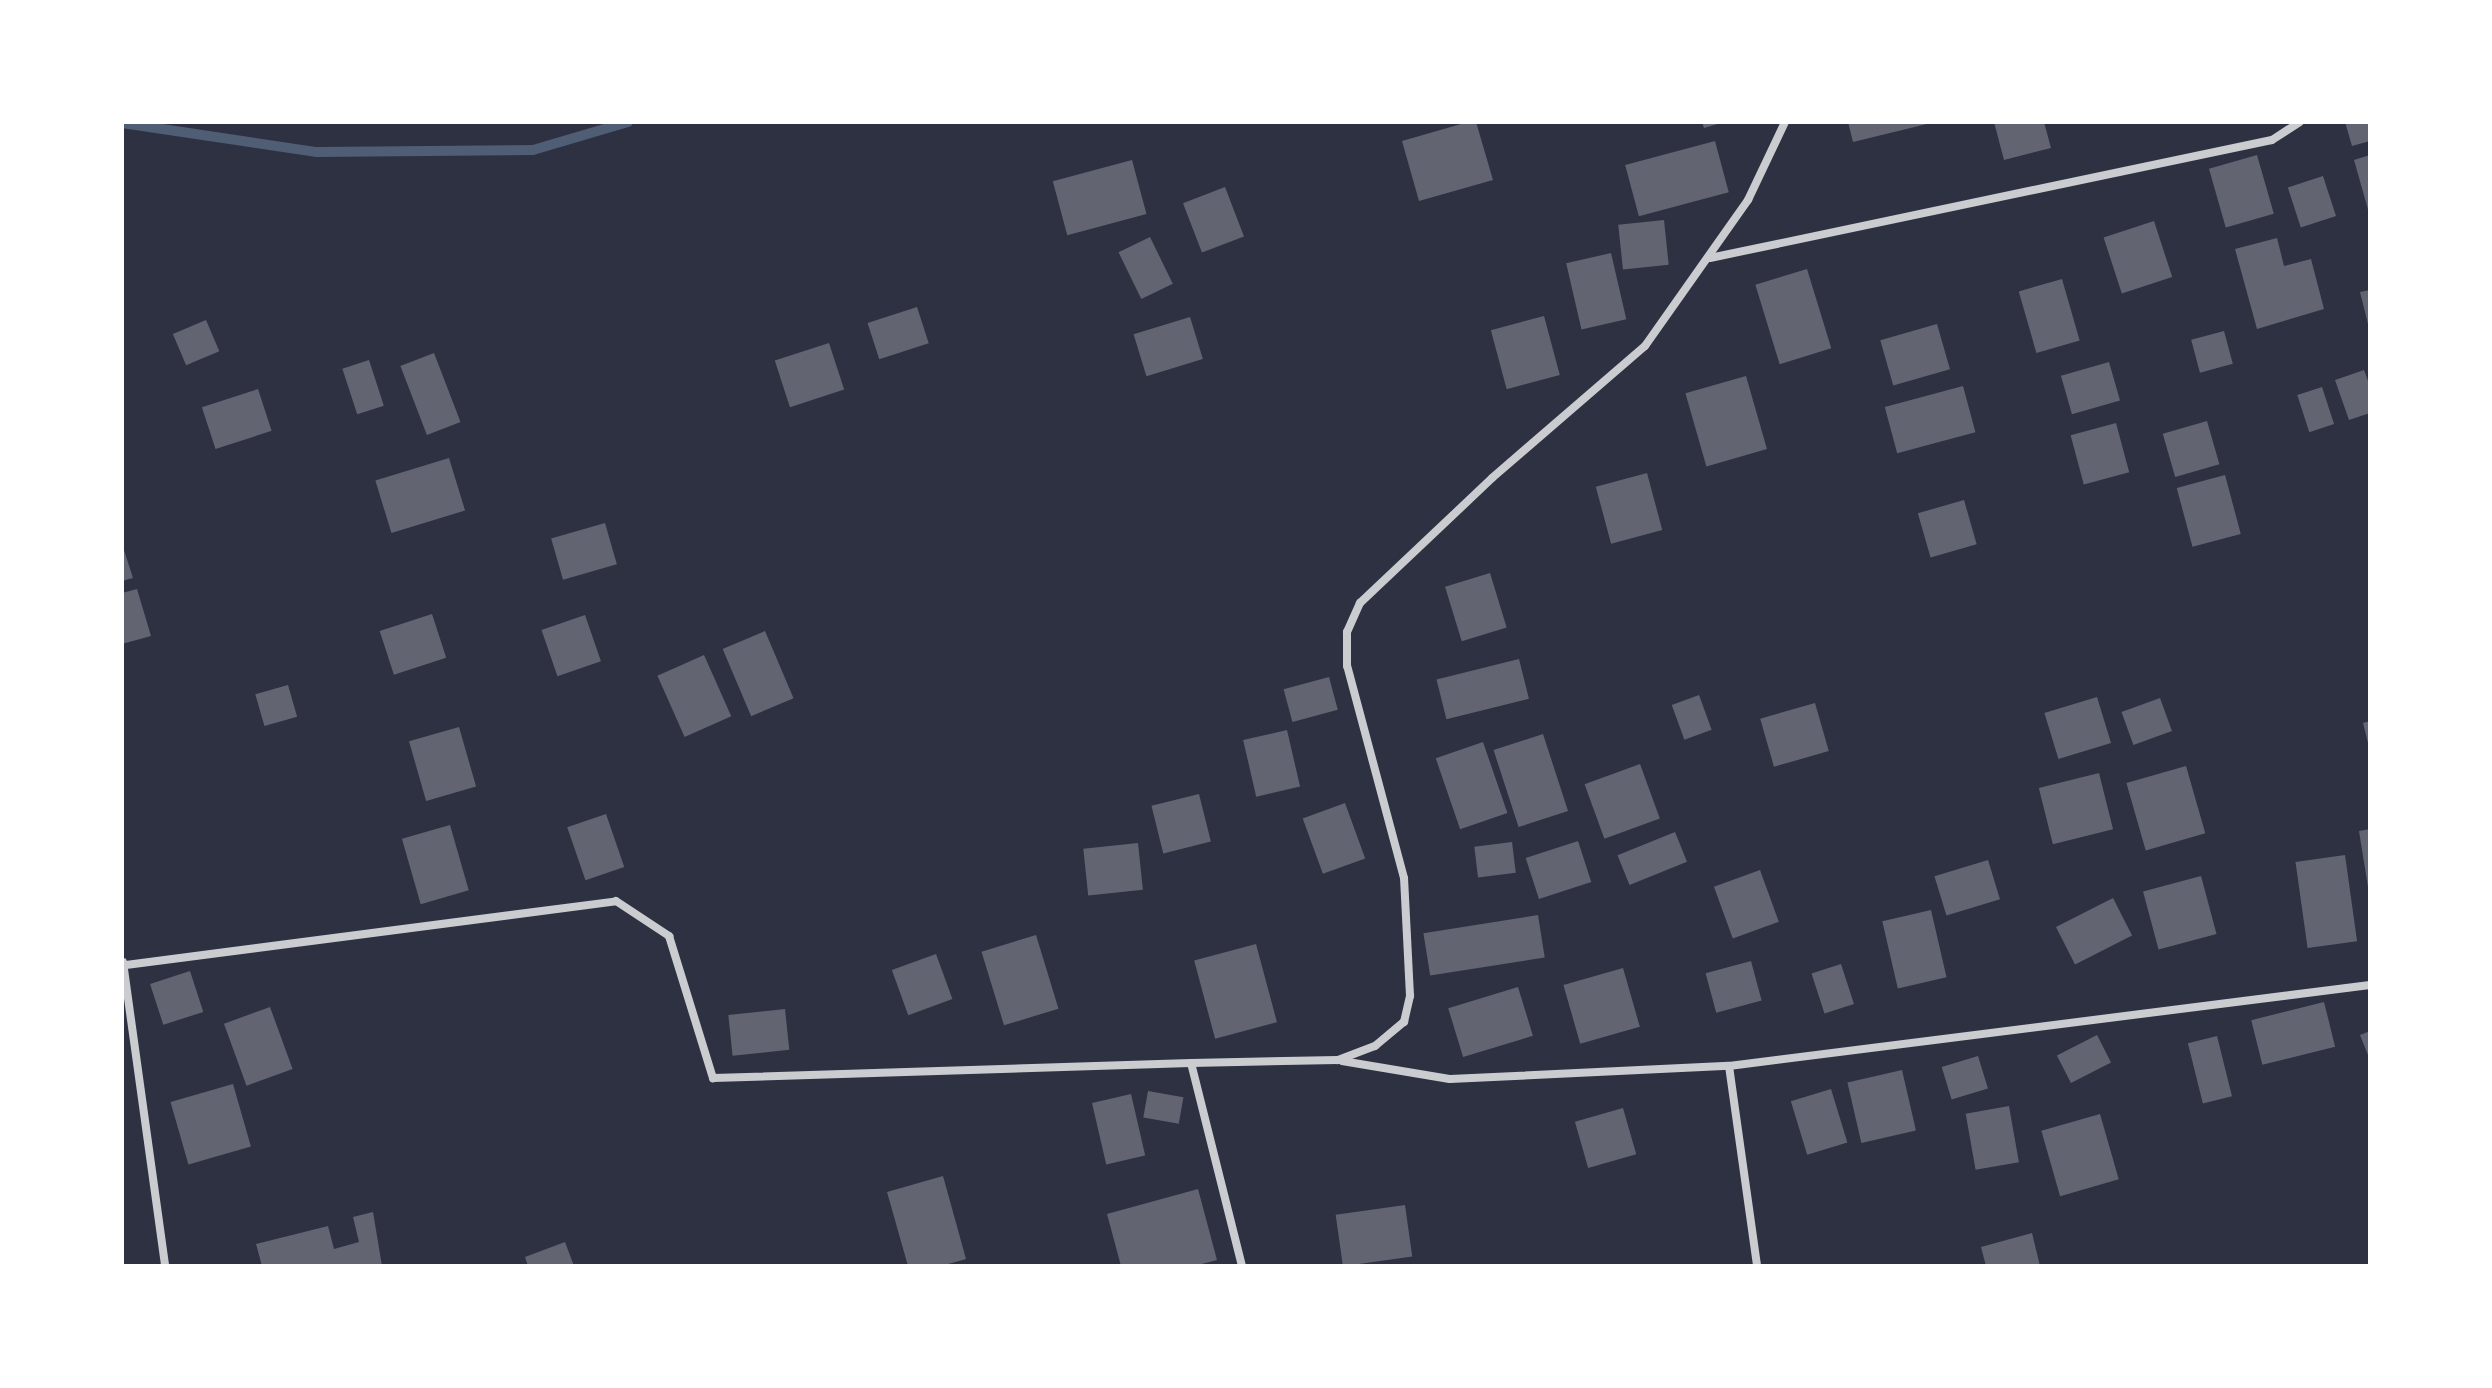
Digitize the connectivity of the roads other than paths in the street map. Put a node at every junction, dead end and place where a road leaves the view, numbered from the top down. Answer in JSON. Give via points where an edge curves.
{"nodes":[{"id":1,"x":1785,"y":122,"type":"edge"},
{"id":2,"x":2300,"y":122,"type":"edge"},
{"id":3,"x":1710,"y":258,"type":"junction"},
{"id":4,"x":124,"y":963,"type":"edge"},
{"id":5,"x":2370,"y":985,"type":"edge"},
{"id":6,"x":1338,"y":1060,"type":"junction"},
{"id":7,"x":1191,"y":1063,"type":"junction"},
{"id":8,"x":1729,"y":1066,"type":"junction"},
{"id":9,"x":165,"y":1266,"type":"edge"},
{"id":10,"x":1242,"y":1266,"type":"edge"},
{"id":11,"x":1757,"y":1266,"type":"edge"}],
"edges":[{"from":1,"to":3,"type":"street","via":[[1748,200]]},
{"from":2,"to":3,"type":"street","via":[[2272,140]]},
{"from":3,"to":6,"type":"street","via":[[1645,346],[1492,478],[1360,603],[1347,632],[1347,666],[1404,878],[1410,996],[1404,1022],[1375,1046]]},
{"from":4,"to":7,"type":"street","via":[[616,901],[669,936],[713,1078]]},
{"from":4,"to":9,"type":"street"},
{"from":5,"to":8,"type":"street"},
{"from":6,"to":7,"type":"street"},
{"from":6,"to":8,"type":"street","via":[[1450,1079]]},
{"from":7,"to":10,"type":"street"},
{"from":8,"to":11,"type":"street"}]}
